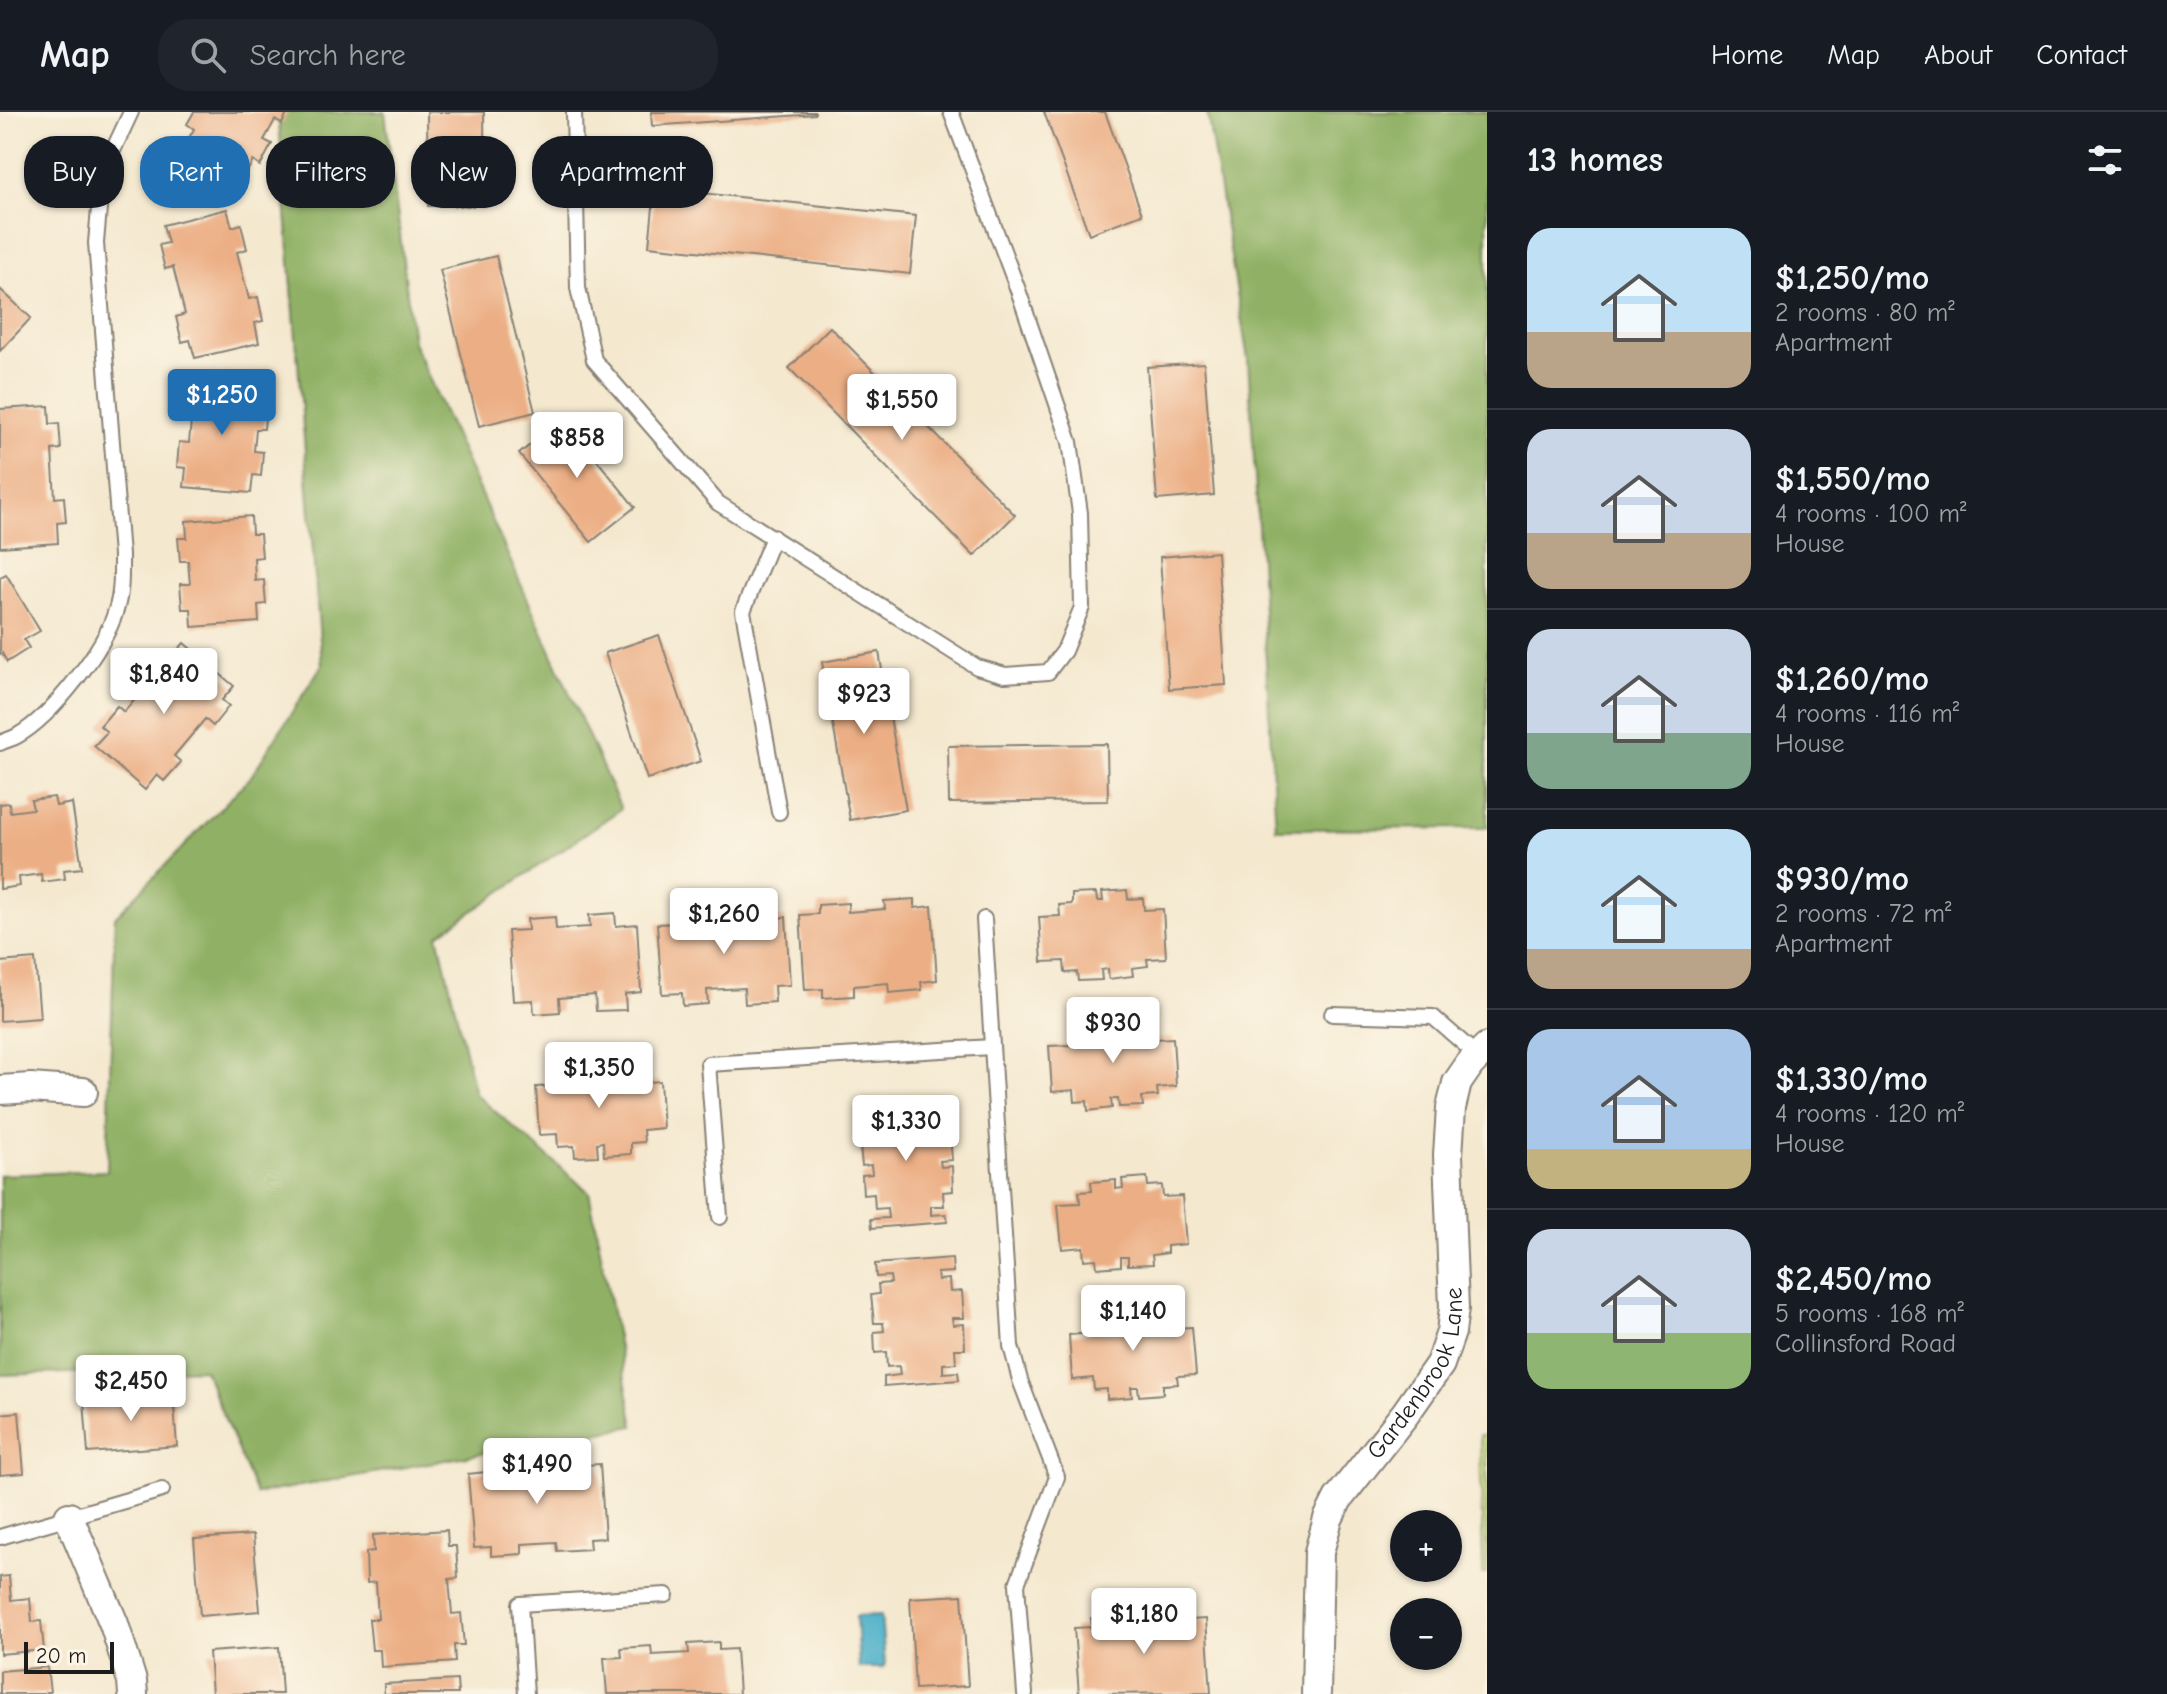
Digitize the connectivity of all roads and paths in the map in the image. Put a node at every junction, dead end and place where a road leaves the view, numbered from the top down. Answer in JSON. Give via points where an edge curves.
{"nodes":[{"id":1,"x":131,"y":112,"type":"edge"},
{"id":2,"x":574,"y":112,"type":"edge"},
{"id":3,"x":951,"y":112,"type":"edge"},
{"id":4,"x":773,"y":537,"type":"junction"},
{"id":5,"x":0,"y":743,"type":"edge"},
{"id":6,"x":779,"y":812,"type":"dead end"},
{"id":7,"x":984,"y":919,"type":"dead end"},
{"id":8,"x":1332,"y":1014,"type":"dead end"},
{"id":9,"x":992,"y":1047,"type":"junction"},
{"id":10,"x":1482,"y":1051,"type":"edge"},
{"id":11,"x":0,"y":1090,"type":"edge"},
{"id":12,"x":83,"y":1092,"type":"dead end"},
{"id":13,"x":720,"y":1217,"type":"dead end"},
{"id":14,"x":162,"y":1490,"type":"dead end"},
{"id":15,"x":69,"y":1517,"type":"junction"},
{"id":16,"x":0,"y":1537,"type":"edge"},
{"id":17,"x":666,"y":1595,"type":"dead end"},
{"id":18,"x":133,"y":1694,"type":"edge"},
{"id":19,"x":526,"y":1694,"type":"edge"},
{"id":20,"x":1025,"y":1694,"type":"edge"},
{"id":21,"x":1316,"y":1694,"type":"edge"}],
"edges":[{"from":1,"to":5,"type":"lane","via":[[102,174],[96,243],[121,587],[105,637],[80,677],[19,735]]},
{"from":2,"to":4,"type":"lane","via":[[578,288],[594,360],[718,503]]},
{"from":3,"to":4,"type":"lane","via":[[1070,442],[1080,513],[1082,607],[1064,651],[1048,672],[1005,675],[977,667]]},
{"from":4,"to":6,"type":"lane","via":[[743,611]]},
{"from":7,"to":9,"type":"lane"},
{"from":8,"to":10,"type":"lane","via":[[1433,1017]]},
{"from":9,"to":13,"type":"lane","via":[[708,1064]]},
{"from":9,"to":20,"type":"lane","via":[[1011,1346],[1057,1477],[1017,1584]]},
{"from":10,"to":21,"type":"street","name":"Gardenbrook Lane","via":[[1457,1083],[1451,1108],[1451,1332],[1440,1364],[1328,1519],[1318,1563]]},
{"from":11,"to":12,"type":"street"},
{"from":14,"to":15,"type":"lane"},
{"from":15,"to":16,"type":"lane"},
{"from":15,"to":18,"type":"street","via":[[114,1624]]},
{"from":17,"to":19,"type":"lane","via":[[520,1604]]}]}
